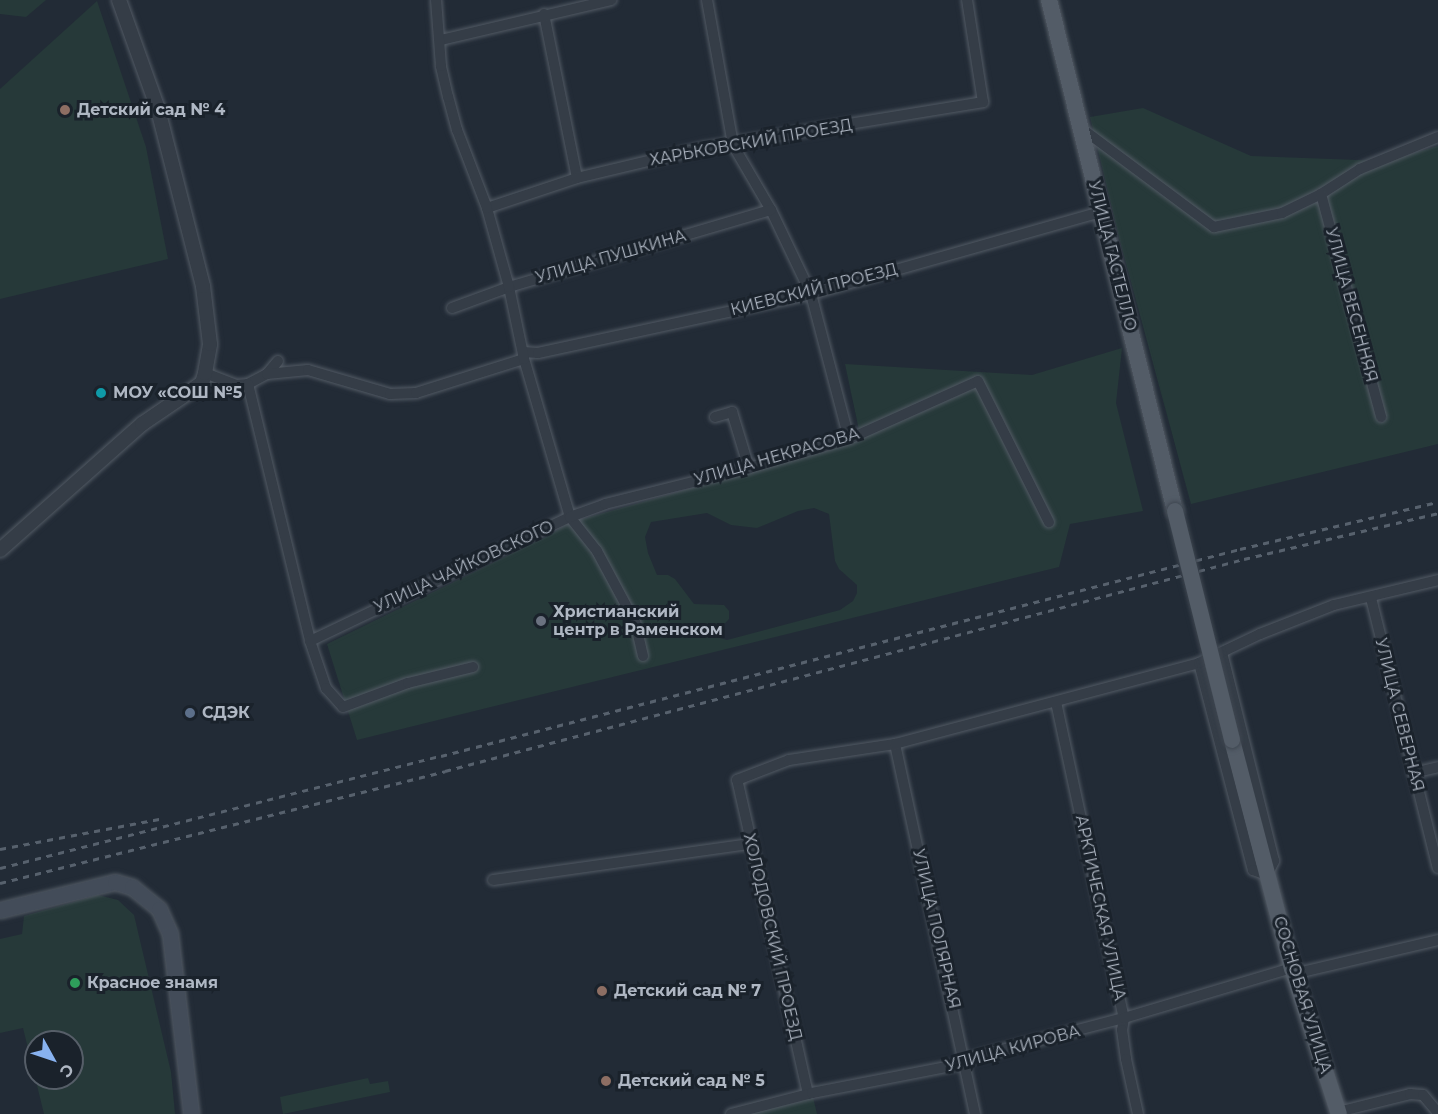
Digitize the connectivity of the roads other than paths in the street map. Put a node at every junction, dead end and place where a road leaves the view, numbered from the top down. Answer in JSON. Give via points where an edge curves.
{"nodes":[{"id":1,"x":119,"y":0,"type":"edge"},
{"id":2,"x":436,"y":0,"type":"edge"},
{"id":3,"x":611,"y":0,"type":"edge"},
{"id":4,"x":707,"y":0,"type":"edge"},
{"id":5,"x":967,"y":0,"type":"edge"},
{"id":6,"x":1049,"y":0,"type":"edge"},
{"id":7,"x":574,"y":3,"type":"edge"},
{"id":8,"x":544,"y":14,"type":"junction"},
{"id":9,"x":441,"y":40,"type":"junction"},
{"id":10,"x":1081,"y":128,"type":"junction"},
{"id":11,"x":1438,"y":137,"type":"edge"},
{"id":12,"x":733,"y":145,"type":"junction"},
{"id":13,"x":577,"y":178,"type":"junction"},
{"id":14,"x":1321,"y":194,"type":"junction"},
{"id":15,"x":487,"y":207,"type":"junction"},
{"id":16,"x":771,"y":210,"type":"junction"},
{"id":17,"x":1101,"y":212,"type":"junction"},
{"id":18,"x":509,"y":287,"type":"junction"},
{"id":19,"x":811,"y":294,"type":"junction"},
{"id":20,"x":452,"y":308,"type":"dead end"},
{"id":21,"x":524,"y":355,"type":"junction"},
{"id":22,"x":278,"y":361,"type":"dead end"},
{"id":23,"x":205,"y":373,"type":"junction"},
{"id":24,"x":267,"y":374,"type":"junction"},
{"id":25,"x":248,"y":384,"type":"junction"},
{"id":26,"x":715,"y":417,"type":"dead end"},
{"id":27,"x":1381,"y":417,"type":"dead end"},
{"id":28,"x":849,"y":438,"type":"junction"},
{"id":29,"x":749,"y":468,"type":"junction"},
{"id":30,"x":570,"y":517,"type":"junction"},
{"id":31,"x":1049,"y":522,"type":"dead end"},
{"id":32,"x":0,"y":550,"type":"edge"},
{"id":33,"x":1438,"y":580,"type":"edge"},
{"id":34,"x":1371,"y":598,"type":"junction"},
{"id":35,"x":310,"y":641,"type":"junction"},
{"id":36,"x":1222,"y":652,"type":"junction"},
{"id":37,"x":643,"y":656,"type":"dead end"},
{"id":38,"x":1199,"y":663,"type":"junction"},
{"id":39,"x":473,"y":667,"type":"dead end"},
{"id":40,"x":1056,"y":702,"type":"junction"},
{"id":41,"x":1232,"y":741,"type":"joint"},
{"id":42,"x":895,"y":744,"type":"junction"},
{"id":43,"x":1438,"y":767,"type":"edge"},
{"id":44,"x":1413,"y":773,"type":"junction"},
{"id":45,"x":750,"y":844,"type":"junction"},
{"id":46,"x":1438,"y":868,"type":"edge"},
{"id":47,"x":1267,"y":875,"type":"junction"},
{"id":48,"x":493,"y":880,"type":"dead end"},
{"id":49,"x":0,"y":910,"type":"edge"},
{"id":50,"x":1438,"y":940,"type":"edge"},
{"id":51,"x":1292,"y":968,"type":"junction"},
{"id":52,"x":1124,"y":1018,"type":"junction"},
{"id":53,"x":966,"y":1063,"type":"junction"},
{"id":54,"x":808,"y":1094,"type":"junction"},
{"id":55,"x":1338,"y":1113,"type":"edge"},
{"id":56,"x":1438,"y":1113,"type":"edge"},
{"id":57,"x":191,"y":1114,"type":"edge"},
{"id":58,"x":731,"y":1114,"type":"edge"},
{"id":59,"x":975,"y":1114,"type":"edge"},
{"id":60,"x":1138,"y":1114,"type":"edge"}],
"edges":[{"from":1,"to":23,"type":"street","via":[[158,109],[203,286],[210,344]]},
{"from":2,"to":9,"type":"street","name":"УЛИЦА ЧАЙКОВСКОГО"},
{"from":3,"to":7,"type":"street"},
{"from":4,"to":12,"type":"street"},
{"from":5,"to":12,"type":"street","name":"ХАРЬКОВСКИЙ ПРОЕЗД","via":[[983,102]]},
{"from":6,"to":10,"type":"main road","name":"УЛИЦА ГАСТЕЛЛО"},
{"from":7,"to":8,"type":"street"},
{"from":8,"to":9,"type":"street"},
{"from":8,"to":13,"type":"street"},
{"from":9,"to":15,"type":"street","name":"УЛИЦА ЧАЙКОВСКОГО","via":[[441,66],[457,130]]},
{"from":10,"to":14,"type":"street","via":[[1214,227],[1282,213]]},
{"from":10,"to":17,"type":"main road","name":"УЛИЦА ГАСТЕЛЛО"},
{"from":11,"to":14,"type":"street","via":[[1360,169]]},
{"from":12,"to":13,"type":"street","name":"ХАРЬКОВСКИЙ ПРОЕЗД","via":[[703,148]]},
{"from":12,"to":16,"type":"street"},
{"from":13,"to":15,"type":"street","name":"ХАРЬКОВСКИЙ ПРОЕЗД"},
{"from":14,"to":27,"type":"street","name":"УЛИЦА ВЕСЕННЯЯ"},
{"from":15,"to":18,"type":"street","name":"УЛИЦА ЧАЙКОВСКОГО"},
{"from":16,"to":18,"type":"street","name":"УЛИЦА ПУШКИНА"},
{"from":16,"to":19,"type":"street"},
{"from":17,"to":19,"type":"street","name":"КИЕВСКИЙ ПРОЕЗД"},
{"from":17,"to":41,"type":"main road","name":"УЛИЦА ГАСТЕЛЛО","bridge":true},
{"from":18,"to":20,"type":"street","name":"УЛИЦА ПУШКИНА"},
{"from":18,"to":21,"type":"street","name":"УЛИЦА ЧАЙКОВСКОГО"},
{"from":19,"to":21,"type":"street","name":"КИЕВСКИЙ ПРОЕЗД"},
{"from":19,"to":28,"type":"street"},
{"from":21,"to":24,"type":"street","name":"КИЕВСКИЙ ПРОЕЗД","via":[[416,393],[390,394],[308,370]]},
{"from":21,"to":30,"type":"street","name":"УЛИЦА ЧАЙКОВСКОГО"},
{"from":22,"to":24,"type":"street"},
{"from":23,"to":25,"type":"street","via":[[237,385]]},
{"from":23,"to":32,"type":"street","via":[[202,383],[142,424]]},
{"from":24,"to":25,"type":"street"},
{"from":25,"to":35,"type":"street"},
{"from":26,"to":29,"type":"street","via":[[732,412]]},
{"from":28,"to":29,"type":"street","name":"УЛИЦА НЕКРАСОВА"},
{"from":28,"to":31,"type":"street","name":"УЛИЦА НЕКРАСОВА","via":[[978,381]]},
{"from":29,"to":30,"type":"street","name":"УЛИЦА НЕКРАСОВА","via":[[605,504]]},
{"from":30,"to":35,"type":"street","name":"УЛИЦА ЧАЙКОВСКОГО"},
{"from":30,"to":37,"type":"street","via":[[597,551],[635,622]]},
{"from":33,"to":34,"type":"street"},
{"from":34,"to":36,"type":"street","via":[[1334,605]]},
{"from":34,"to":44,"type":"street","name":"УЛИЦА СЕВЕРНАЯ"},
{"from":35,"to":39,"type":"street","via":[[326,688],[343,707],[408,683]]},
{"from":36,"to":38,"type":"street"},
{"from":36,"to":47,"type":"street","via":[[1274,861]]},
{"from":38,"to":40,"type":"street"},
{"from":38,"to":47,"type":"street","via":[[1254,870]]},
{"from":40,"to":42,"type":"street"},
{"from":40,"to":52,"type":"street","name":"АРКТИЧЕСКАЯ УЛИЦА"},
{"from":41,"to":47,"type":"main road","name":"СОСНОВАЯ УЛИЦА"},
{"from":42,"to":45,"type":"street","name":"ХОЛОДОВСКИЙ ПРОЕЗД","via":[[789,760],[737,780]]},
{"from":42,"to":53,"type":"street","name":"УЛИЦА ПОЛЯРНАЯ"},
{"from":43,"to":44,"type":"street"},
{"from":44,"to":46,"type":"street","name":"УЛИЦА СЕВЕРНАЯ"},
{"from":45,"to":48,"type":"street"},
{"from":45,"to":54,"type":"street","name":"ХОЛОДОВСКИЙ ПРОЕЗД"},
{"from":47,"to":51,"type":"main road","name":"СОСНОВАЯ УЛИЦА"},
{"from":49,"to":57,"type":"main road","via":[[115,882],[132,886],[159,909],[170,934]]},
{"from":50,"to":51,"type":"street","name":"УЛИЦА КИРОВА","via":[[1302,972]]},
{"from":51,"to":52,"type":"street","name":"УЛИЦА КИРОВА"},
{"from":51,"to":55,"type":"main road","name":"СОСНОВАЯ УЛИЦА"},
{"from":52,"to":53,"type":"street","name":"УЛИЦА КИРОВА","via":[[971,1058]]},
{"from":52,"to":60,"type":"street","name":"АРКТИЧЕСКАЯ УЛИЦА","via":[[1126,1059]]},
{"from":53,"to":54,"type":"street","name":"УЛИЦА КИРОВА"},
{"from":53,"to":59,"type":"street","name":"УЛИЦА ПОЛЯРНАЯ"},
{"from":54,"to":58,"type":"street","name":"УЛИЦА КИРОВА"},
{"from":55,"to":56,"type":"street","via":[[1410,1094],[1423,1095]]}]}
